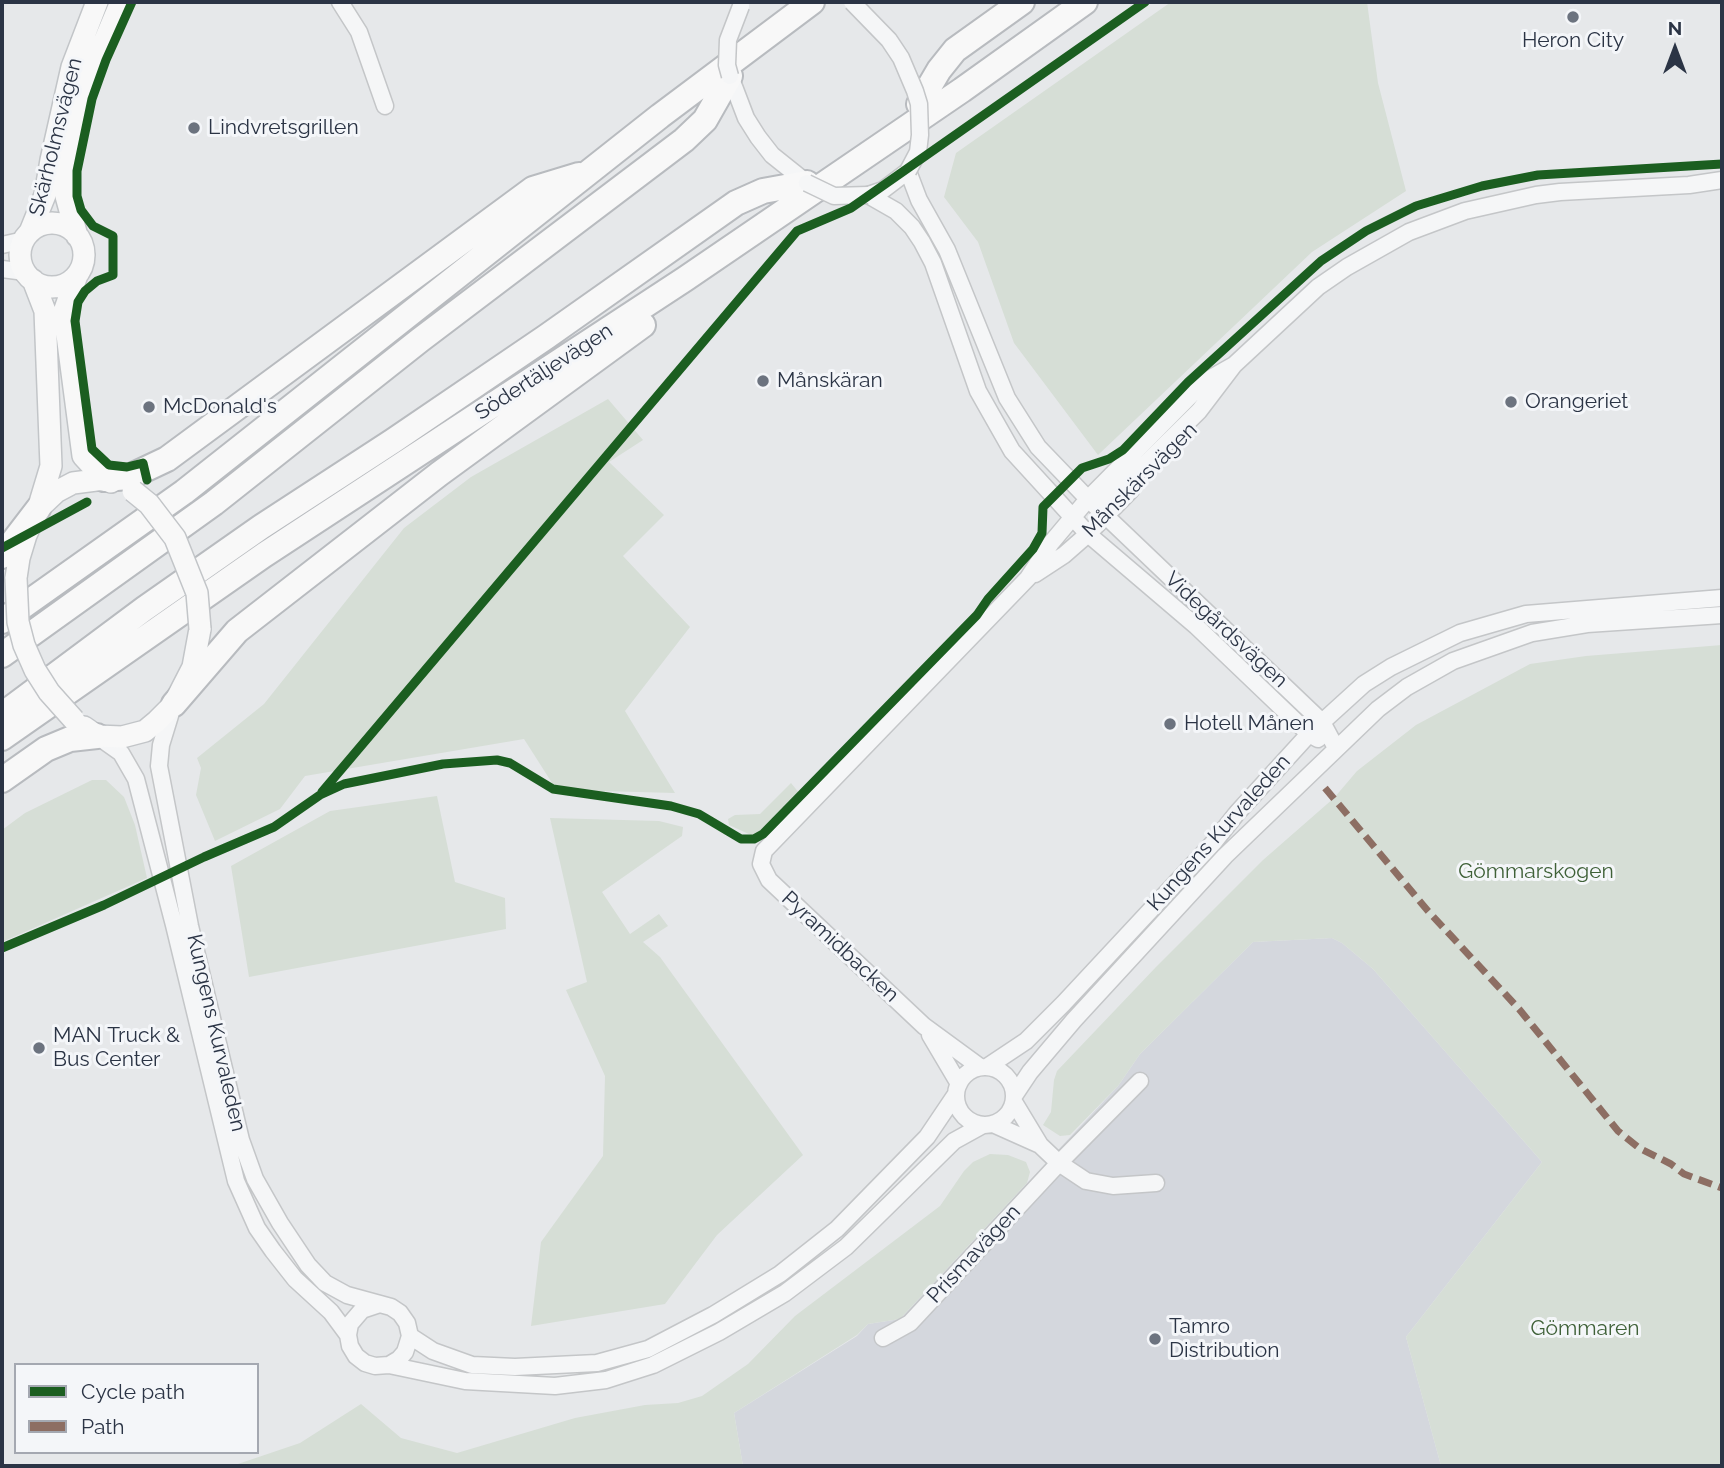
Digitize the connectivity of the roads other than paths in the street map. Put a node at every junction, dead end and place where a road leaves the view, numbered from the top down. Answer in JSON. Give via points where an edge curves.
{"nodes":[{"id":1,"x":97,"y":2,"type":"edge"},
{"id":2,"x":121,"y":2,"type":"edge"},
{"id":3,"x":340,"y":2,"type":"edge"},
{"id":4,"x":811,"y":2,"type":"edge"},
{"id":5,"x":852,"y":2,"type":"edge"},
{"id":6,"x":1022,"y":2,"type":"edge"},
{"id":7,"x":1085,"y":2,"type":"edge"},
{"id":8,"x":742,"y":3,"type":"edge"},
{"id":9,"x":730,"y":76,"type":"junction"},
{"id":10,"x":919,"y":104,"type":"junction"},
{"id":11,"x":385,"y":106,"type":"dead end"},
{"id":12,"x":593,"y":170,"type":"junction"},
{"id":13,"x":909,"y":175,"type":"junction"},
{"id":14,"x":1722,"y":180,"type":"edge"},
{"id":15,"x":807,"y":183,"type":"junction"},
{"id":16,"x":1689,"y":185,"type":"junction"},
{"id":17,"x":1722,"y":187,"type":"edge"},
{"id":18,"x":873,"y":198,"type":"junction"},
{"id":19,"x":785,"y":209,"type":"junction"},
{"id":20,"x":27,"y":236,"type":"junction"},
{"id":21,"x":78,"y":236,"type":"junction"},
{"id":22,"x":2,"y":244,"type":"edge"},
{"id":23,"x":2,"y":269,"type":"edge"},
{"id":24,"x":77,"y":275,"type":"junction"},
{"id":25,"x":29,"y":276,"type":"junction"},
{"id":26,"x":1234,"y":365,"type":"junction"},
{"id":27,"x":104,"y":479,"type":"junction"},
{"id":28,"x":1088,"y":499,"type":"junction"},
{"id":29,"x":38,"y":509,"type":"junction"},
{"id":30,"x":1106,"y":517,"type":"junction"},
{"id":31,"x":1072,"y":518,"type":"junction"},
{"id":32,"x":1088,"y":534,"type":"junction"},
{"id":33,"x":2,"y":556,"type":"edge"},
{"id":34,"x":1028,"y":578,"type":"junction"},
{"id":35,"x":1722,"y":598,"type":"edge"},
{"id":36,"x":1722,"y":615,"type":"edge"},
{"id":37,"x":2,"y":621,"type":"edge"},
{"id":38,"x":2,"y":655,"type":"edge"},
{"id":39,"x":174,"y":704,"type":"junction"},
{"id":40,"x":2,"y":715,"type":"edge"},
{"id":41,"x":1322,"y":722,"type":"junction"},
{"id":42,"x":1309,"y":734,"type":"junction"},
{"id":43,"x":97,"y":736,"type":"junction"},
{"id":44,"x":2,"y":738,"type":"edge"},
{"id":45,"x":1336,"y":748,"type":"junction"},
{"id":46,"x":2,"y":780,"type":"edge"},
{"id":47,"x":761,"y":864,"type":"joint"},
{"id":48,"x":925,"y":1026,"type":"junction"},
{"id":49,"x":984,"y":1067,"type":"junction"},
{"id":50,"x":1140,"y":1081,"type":"dead end"},
{"id":51,"x":958,"y":1089,"type":"junction"},
{"id":52,"x":1014,"y":1099,"type":"junction"},
{"id":53,"x":988,"y":1125,"type":"junction"},
{"id":54,"x":1040,"y":1145,"type":"junction"},
{"id":55,"x":1059,"y":1163,"type":"junction"},
{"id":56,"x":1156,"y":1183,"type":"dead end"},
{"id":57,"x":380,"y":1304,"type":"junction"},
{"id":58,"x":348,"y":1335,"type":"junction"},
{"id":59,"x":410,"y":1336,"type":"junction"},
{"id":60,"x":883,"y":1338,"type":"dead end"},
{"id":61,"x":389,"y":1365,"type":"junction"}],
"edges":[{"from":1,"to":20,"type":"main road","name":"Skärholmsvägen","via":[[72,67],[46,195]]},
{"from":2,"to":21,"type":"main road","name":"Skärholmsvägen","via":[[88,80],[71,143],[66,196]]},
{"from":3,"to":11,"type":"street","via":[[359,32]]},
{"from":4,"to":12,"type":"highway"},
{"from":5,"to":10,"type":"street","bridge":true,"via":[[901,58]]},
{"from":6,"to":10,"type":"highway","via":[[955,50]]},
{"from":7,"to":19,"type":"highway","name":"Södertäljevägen"},
{"from":8,"to":9,"type":"street","bridge":true,"via":[[728,40]]},
{"from":9,"to":15,"type":"street","via":[[758,137],[788,170]]},
{"from":9,"to":38,"type":"highway","via":[[705,120],[684,140],[214,503]]},
{"from":10,"to":13,"type":"street","bridge":true,"via":[[918,152]]},
{"from":12,"to":27,"type":"highway","via":[[533,189],[167,459],[130,477]]},
{"from":12,"to":37,"type":"highway","via":[[184,492]]},
{"from":13,"to":18,"type":"street"},
{"from":13,"to":28,"type":"street","name":"Videgårdsvägen","via":[[951,260],[1007,398],[1038,447]]},
{"from":14,"to":16,"type":"street","name":"Månskärsvägen"},
{"from":15,"to":18,"type":"street","bridge":true,"via":[[834,196]]},
{"from":15,"to":40,"type":"highway","via":[[763,191],[736,203],[404,434],[261,527]]},
{"from":16,"to":17,"type":"street","name":"Månskärsvägen"},
{"from":16,"to":26,"type":"street","name":"Månskärsvägen","via":[[1536,195],[1465,211],[1409,232],[1318,287]]},
{"from":18,"to":31,"type":"street","name":"Videgårdsvägen","via":[[896,211],[922,242],[969,369],[995,422],[1013,452]]},
{"from":19,"to":39,"type":"highway","via":[[724,266],[439,474],[237,631]]},
{"from":19,"to":44,"type":"highway","name":"Södertäljevägen","via":[[264,555]]},
{"from":20,"to":21,"type":"main road","via":[[37,227],[54,223]]},
{"from":20,"to":22,"type":"street"},
{"from":20,"to":25,"type":"main road","via":[[20,251]]},
{"from":21,"to":24,"type":"main road","via":[[85,257]]},
{"from":23,"to":25,"type":"street"},
{"from":24,"to":25,"type":"main road","via":[[55,286]]},
{"from":24,"to":27,"type":"main road","via":[[64,312],[79,430],[83,456]]},
{"from":25,"to":29,"type":"main road","via":[[45,311],[51,466]]},
{"from":26,"to":28,"type":"street","name":"Månskärsvägen","via":[[1191,395]]},
{"from":26,"to":30,"type":"street","name":"Månskärsvägen","via":[[1202,417]]},
{"from":27,"to":29,"type":"main road","via":[[73,483]]},
{"from":27,"to":39,"type":"main road","bridge":true,"via":[[133,491],[149,504],[179,546],[197,593],[200,629],[194,667]]},
{"from":28,"to":30,"type":"street","name":"Videgårdsvägen"},
{"from":28,"to":31,"type":"street","name":"Månskärsvägen"},
{"from":29,"to":33,"type":"highway"},
{"from":29,"to":43,"type":"main road","bridge":true,"via":[[19,558],[18,622],[35,670],[49,692],[74,720]]},
{"from":30,"to":32,"type":"street","name":"Månskärsvägen"},
{"from":30,"to":41,"type":"street","name":"Videgårdsvägen"},
{"from":31,"to":32,"type":"street","name":"Videgårdsvägen"},
{"from":31,"to":34,"type":"street","name":"Månskärsvägen"},
{"from":32,"to":34,"type":"street","name":"Månskärsvägen"},
{"from":32,"to":42,"type":"street","name":"Videgårdsvägen","via":[[1196,626]]},
{"from":34,"to":47,"type":"street","name":"Månskärsvägen","via":[[768,845]]},
{"from":35,"to":41,"type":"street","name":"Kungens Kurvaleden","via":[[1554,610],[1482,625],[1391,667],[1364,684]]},
{"from":36,"to":45,"type":"street","name":"Kungens Kurvaleden","via":[[1559,627],[1504,641],[1452,661],[1407,687]]},
{"from":39,"to":43,"type":"main road","via":[[145,730],[122,737]]},
{"from":39,"to":57,"type":"street","name":"Kungens Kurvaleden","via":[[159,766],[190,926],[241,1140],[261,1190],[309,1265],[326,1283],[347,1295]]},
{"from":41,"to":42,"type":"street","name":"Kungens Kurvaleden"},
{"from":41,"to":45,"type":"street","name":"Videgårdsvägen"},
{"from":42,"to":45,"type":"street","name":"Videgårdsvägen"},
{"from":42,"to":49,"type":"street","name":"Kungens Kurvaleden","via":[[1063,1004],[1026,1041]]},
{"from":43,"to":46,"type":"highway","via":[[70,739],[46,749]]},
{"from":43,"to":58,"type":"street","name":"Kungens Kurvaleden","via":[[121,753],[136,779],[236,1181],[273,1251]]},
{"from":45,"to":52,"type":"street","name":"Kungens Kurvaleden","via":[[1253,828],[1074,1020],[1030,1072]]},
{"from":47,"to":48,"type":"street","name":"Pyramidbacken","via":[[769,880]]},
{"from":48,"to":49,"type":"street","name":"Pyramidbacken"},
{"from":48,"to":51,"type":"street","name":"Pyramidbacken"},
{"from":49,"to":51,"type":"street","via":[[972,1070]]},
{"from":49,"to":52,"type":"street","via":[[1005,1075],[1013,1086]]},
{"from":50,"to":55,"type":"street","name":"Prismavägen"},
{"from":51,"to":53,"type":"street","via":[[962,1113],[968,1120]]},
{"from":51,"to":59,"type":"street","via":[[927,1137],[837,1229],[780,1274],[648,1349],[597,1363],[504,1367],[472,1364],[433,1351]]},
{"from":52,"to":53,"type":"street","via":[[1008,1115]]},
{"from":52,"to":54,"type":"street"},
{"from":53,"to":54,"type":"street"},
{"from":53,"to":61,"type":"street","via":[[954,1141],[846,1247],[785,1293],[653,1365],[606,1380],[548,1386],[466,1381]]},
{"from":54,"to":55,"type":"street"},
{"from":55,"to":56,"type":"street","via":[[1086,1181],[1113,1186]]},
{"from":55,"to":60,"type":"street","name":"Prismavägen","via":[[910,1323]]},
{"from":57,"to":58,"type":"street","via":[[362,1310],[350,1324]]},
{"from":57,"to":59,"type":"street","via":[[400,1313]]},
{"from":58,"to":61,"type":"street","via":[[356,1356],[365,1363]]},
{"from":59,"to":61,"type":"street","via":[[405,1352]]}]}
